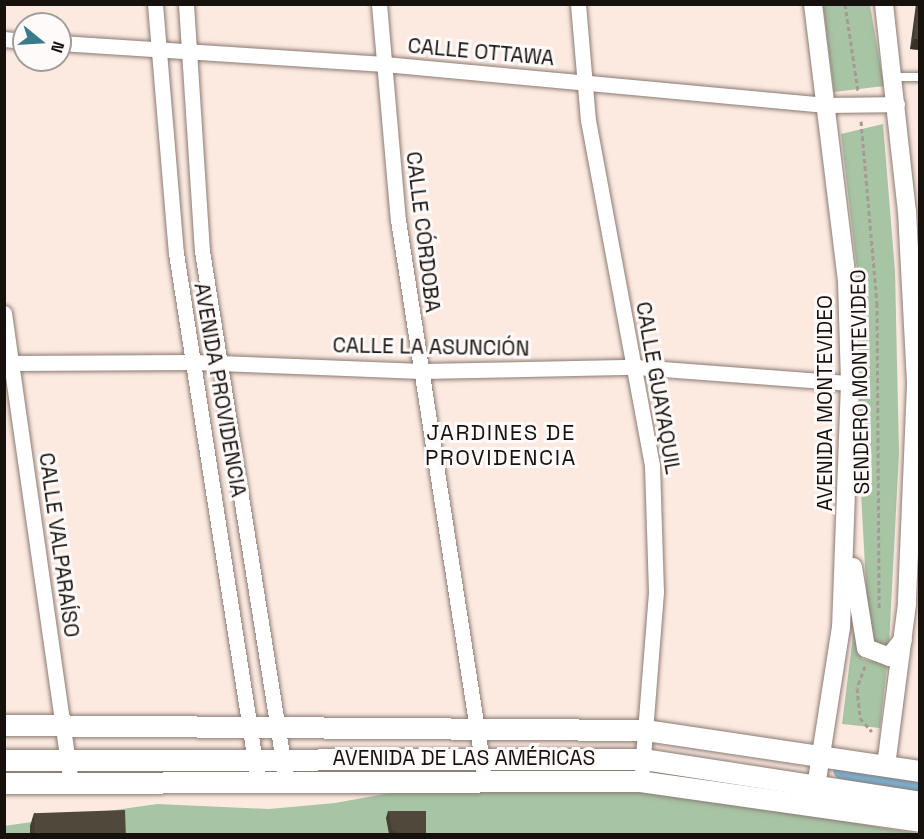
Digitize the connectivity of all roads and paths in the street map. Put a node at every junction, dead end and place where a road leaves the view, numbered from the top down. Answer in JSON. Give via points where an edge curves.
{"nodes":[{"id":1,"x":155,"y":4,"type":"edge"},
{"id":2,"x":186,"y":4,"type":"edge"},
{"id":3,"x":379,"y":4,"type":"edge"},
{"id":4,"x":578,"y":4,"type":"edge"},
{"id":5,"x":813,"y":4,"type":"edge"},
{"id":6,"x":845,"y":4,"type":"edge"},
{"id":7,"x":884,"y":4,"type":"edge"},
{"id":8,"x":72,"y":44,"type":"edge"},
{"id":9,"x":159,"y":49,"type":"junction"},
{"id":10,"x":190,"y":51,"type":"junction"},
{"id":11,"x":384,"y":64,"type":"junction"},
{"id":12,"x":920,"y":76,"type":"edge"},
{"id":13,"x":894,"y":77,"type":"junction"},
{"id":14,"x":584,"y":82,"type":"junction"},
{"id":15,"x":897,"y":104,"type":"junction"},
{"id":16,"x":826,"y":105,"type":"junction"},
{"id":17,"x":859,"y":105,"type":"junction"},
{"id":18,"x":913,"y":210,"type":"edge"},
{"id":19,"x":5,"y":317,"type":"edge"},
{"id":20,"x":194,"y":362,"type":"junction"},
{"id":21,"x":8,"y":363,"type":"edge"},
{"id":22,"x":222,"y":363,"type":"junction"},
{"id":23,"x":636,"y":367,"type":"junction"},
{"id":24,"x":421,"y":371,"type":"junction"},
{"id":25,"x":850,"y":383,"type":"junction"},
{"id":26,"x":917,"y":438,"type":"edge"},
{"id":27,"x":848,"y":532,"type":"junction"},
{"id":28,"x":879,"y":615,"type":"dead end"},
{"id":29,"x":904,"y":636,"type":"junction"},
{"id":30,"x":872,"y":654,"type":"junction"},
{"id":31,"x":4,"y":725,"type":"edge"},
{"id":32,"x":64,"y":725,"type":"junction"},
{"id":33,"x":251,"y":725,"type":"junction"},
{"id":34,"x":279,"y":725,"type":"junction"},
{"id":35,"x":478,"y":725,"type":"junction"},
{"id":36,"x":645,"y":730,"type":"junction"},
{"id":37,"x":873,"y":742,"type":"dead end"},
{"id":38,"x":821,"y":753,"type":"junction"},
{"id":39,"x":482,"y":757,"type":"junction"},
{"id":40,"x":256,"y":758,"type":"junction"},
{"id":41,"x":4,"y":759,"type":"edge"},
{"id":42,"x":284,"y":759,"type":"junction"},
{"id":43,"x":643,"y":759,"type":"junction"},
{"id":44,"x":68,"y":760,"type":"junction"},
{"id":45,"x":886,"y":765,"type":"junction"},
{"id":46,"x":920,"y":771,"type":"edge"},
{"id":47,"x":286,"y":780,"type":"junction"},
{"id":48,"x":258,"y":781,"type":"junction"},
{"id":49,"x":640,"y":781,"type":"junction"},
{"id":50,"x":4,"y":783,"type":"edge"},
{"id":51,"x":71,"y":783,"type":"junction"},
{"id":52,"x":485,"y":783,"type":"junction"},
{"id":53,"x":815,"y":792,"type":"junction"},
{"id":54,"x":920,"y":802,"type":"edge"},
{"id":55,"x":920,"y":820,"type":"edge"}],
"edges":[{"from":1,"to":9,"type":"street","name":"AVENIDA PROVIDENCIA"},
{"from":2,"to":10,"type":"street","name":"AVENIDA PROVIDENCIA"},
{"from":3,"to":11,"type":"street","name":"CALLE CÓRDOBA"},
{"from":4,"to":14,"type":"street","name":"CALLE GUAYAQUIL"},
{"from":5,"to":16,"type":"street","name":"AVENIDA MONTEVIDEO"},
{"from":6,"to":17,"type":"path","name":"SENDERO MONTEVIDEO"},
{"from":7,"to":13,"type":"street"},
{"from":8,"to":9,"type":"street","name":"CALLE OTTAWA"},
{"from":9,"to":10,"type":"street","name":"CALLE OTTAWA"},
{"from":9,"to":20,"type":"street","name":"AVENIDA PROVIDENCIA","via":[[176,253]]},
{"from":10,"to":11,"type":"street","name":"CALLE OTTAWA"},
{"from":10,"to":22,"type":"street","name":"AVENIDA PROVIDENCIA","via":[[202,251]]},
{"from":11,"to":14,"type":"street","name":"CALLE OTTAWA"},
{"from":11,"to":24,"type":"street","name":"CALLE CÓRDOBA","via":[[398,220]]},
{"from":12,"to":13,"type":"lane"},
{"from":13,"to":15,"type":"street"},
{"from":14,"to":16,"type":"street","name":"CALLE OTTAWA"},
{"from":14,"to":23,"type":"street","name":"CALLE GUAYAQUIL"},
{"from":15,"to":17,"type":"street","name":"CALLE OTTAWA"},
{"from":15,"to":18,"type":"street"},
{"from":16,"to":17,"type":"street","name":"CALLE OTTAWA"},
{"from":16,"to":25,"type":"street","name":"AVENIDA MONTEVIDEO","via":[[847,281]]},
{"from":17,"to":28,"type":"path","name":"SENDERO MONTEVIDEO","via":[[877,303]]},
{"from":18,"to":26,"type":"street"},
{"from":19,"to":21,"type":"street","name":"CALLE VALPARAÍSO"},
{"from":20,"to":21,"type":"street","name":"CALLE LA ASUNCIÓN"},
{"from":20,"to":22,"type":"street","name":"CALLE LA ASUNCIÓN"},
{"from":20,"to":33,"type":"street","name":"AVENIDA PROVIDENCIA"},
{"from":21,"to":32,"type":"street","name":"CALLE VALPARAÍSO"},
{"from":22,"to":24,"type":"street","name":"CALLE LA ASUNCIÓN"},
{"from":22,"to":34,"type":"street","name":"AVENIDA PROVIDENCIA"},
{"from":23,"to":24,"type":"street","name":"CALLE LA ASUNCIÓN"},
{"from":23,"to":25,"type":"street","name":"CALLE LA ASUNCIÓN"},
{"from":23,"to":36,"type":"street","name":"CALLE GUAYAQUIL","via":[[656,525],[656,592]]},
{"from":24,"to":35,"type":"street","name":"CALLE CÓRDOBA"},
{"from":25,"to":27,"type":"street","name":"AVENIDA MONTEVIDEO"},
{"from":26,"to":29,"type":"street"},
{"from":27,"to":30,"type":"street","via":[[864,642]]},
{"from":27,"to":38,"type":"street","name":"AVENIDA MONTEVIDEO","via":[[841,627]]},
{"from":29,"to":30,"type":"street","via":[[895,654]]},
{"from":29,"to":45,"type":"street"},
{"from":30,"to":37,"type":"path","via":[[857,688],[860,718],[874,734]]},
{"from":31,"to":32,"type":"main road","name":"AVENIDA DE LAS AMÉRICAS"},
{"from":32,"to":33,"type":"main road","name":"AVENIDA DE LAS AMÉRICAS"},
{"from":32,"to":44,"type":"street","name":"CALLE VALPARAÍSO"},
{"from":33,"to":34,"type":"main road","name":"AVENIDA DE LAS AMÉRICAS"},
{"from":33,"to":40,"type":"street","name":"AVENIDA PROVIDENCIA"},
{"from":34,"to":35,"type":"main road","name":"AVENIDA DE LAS AMÉRICAS"},
{"from":34,"to":42,"type":"street","name":"AVENIDA PROVIDENCIA"},
{"from":35,"to":36,"type":"main road","name":"AVENIDA DE LAS AMÉRICAS"},
{"from":35,"to":39,"type":"street","name":"CALLE CÓRDOBA"},
{"from":36,"to":38,"type":"main road","name":"AVENIDA DE LAS AMÉRICAS"},
{"from":36,"to":43,"type":"street","name":"CALLE GUAYAQUIL"},
{"from":38,"to":45,"type":"main road","name":"AVENIDA DE LAS AMÉRICAS"},
{"from":38,"to":53,"type":"street","name":"AVENIDA MONTEVIDEO"},
{"from":39,"to":42,"type":"main road","name":"AVENIDA DE LAS AMÉRICAS"},
{"from":39,"to":43,"type":"main road","name":"AVENIDA DE LAS AMÉRICAS"},
{"from":39,"to":52,"type":"street","name":"CALLE CÓRDOBA"},
{"from":40,"to":42,"type":"main road","name":"AVENIDA DE LAS AMÉRICAS"},
{"from":40,"to":44,"type":"main road","name":"AVENIDA DE LAS AMÉRICAS"},
{"from":40,"to":48,"type":"street","name":"AVENIDA PROVIDENCIA"},
{"from":41,"to":44,"type":"main road","name":"AVENIDA DE LAS AMÉRICAS"},
{"from":42,"to":47,"type":"street","name":"AVENIDA PROVIDENCIA"},
{"from":43,"to":49,"type":"street","name":"CALLE GUAYAQUIL"},
{"from":43,"to":53,"type":"main road","name":"AVENIDA DE LAS AMÉRICAS"},
{"from":44,"to":51,"type":"street","name":"CALLE VALPARAÍSO"},
{"from":45,"to":46,"type":"main road","name":"AVENIDA DE LAS AMÉRICAS"},
{"from":47,"to":48,"type":"main road","name":"AVENIDA DE LAS AMÉRICAS"},
{"from":47,"to":52,"type":"main road","name":"AVENIDA DE LAS AMÉRICAS"},
{"from":48,"to":51,"type":"main road","name":"AVENIDA DE LAS AMÉRICAS"},
{"from":49,"to":52,"type":"main road","name":"AVENIDA DE LAS AMÉRICAS"},
{"from":49,"to":53,"type":"main road","name":"AVENIDA DE LAS AMÉRICAS"},
{"from":50,"to":51,"type":"main road","name":"AVENIDA DE LAS AMÉRICAS"},
{"from":53,"to":54,"type":"main road","name":"AVENIDA DE LAS AMÉRICAS"},
{"from":53,"to":55,"type":"main road","name":"AVENIDA DE LAS AMÉRICAS"}]}
